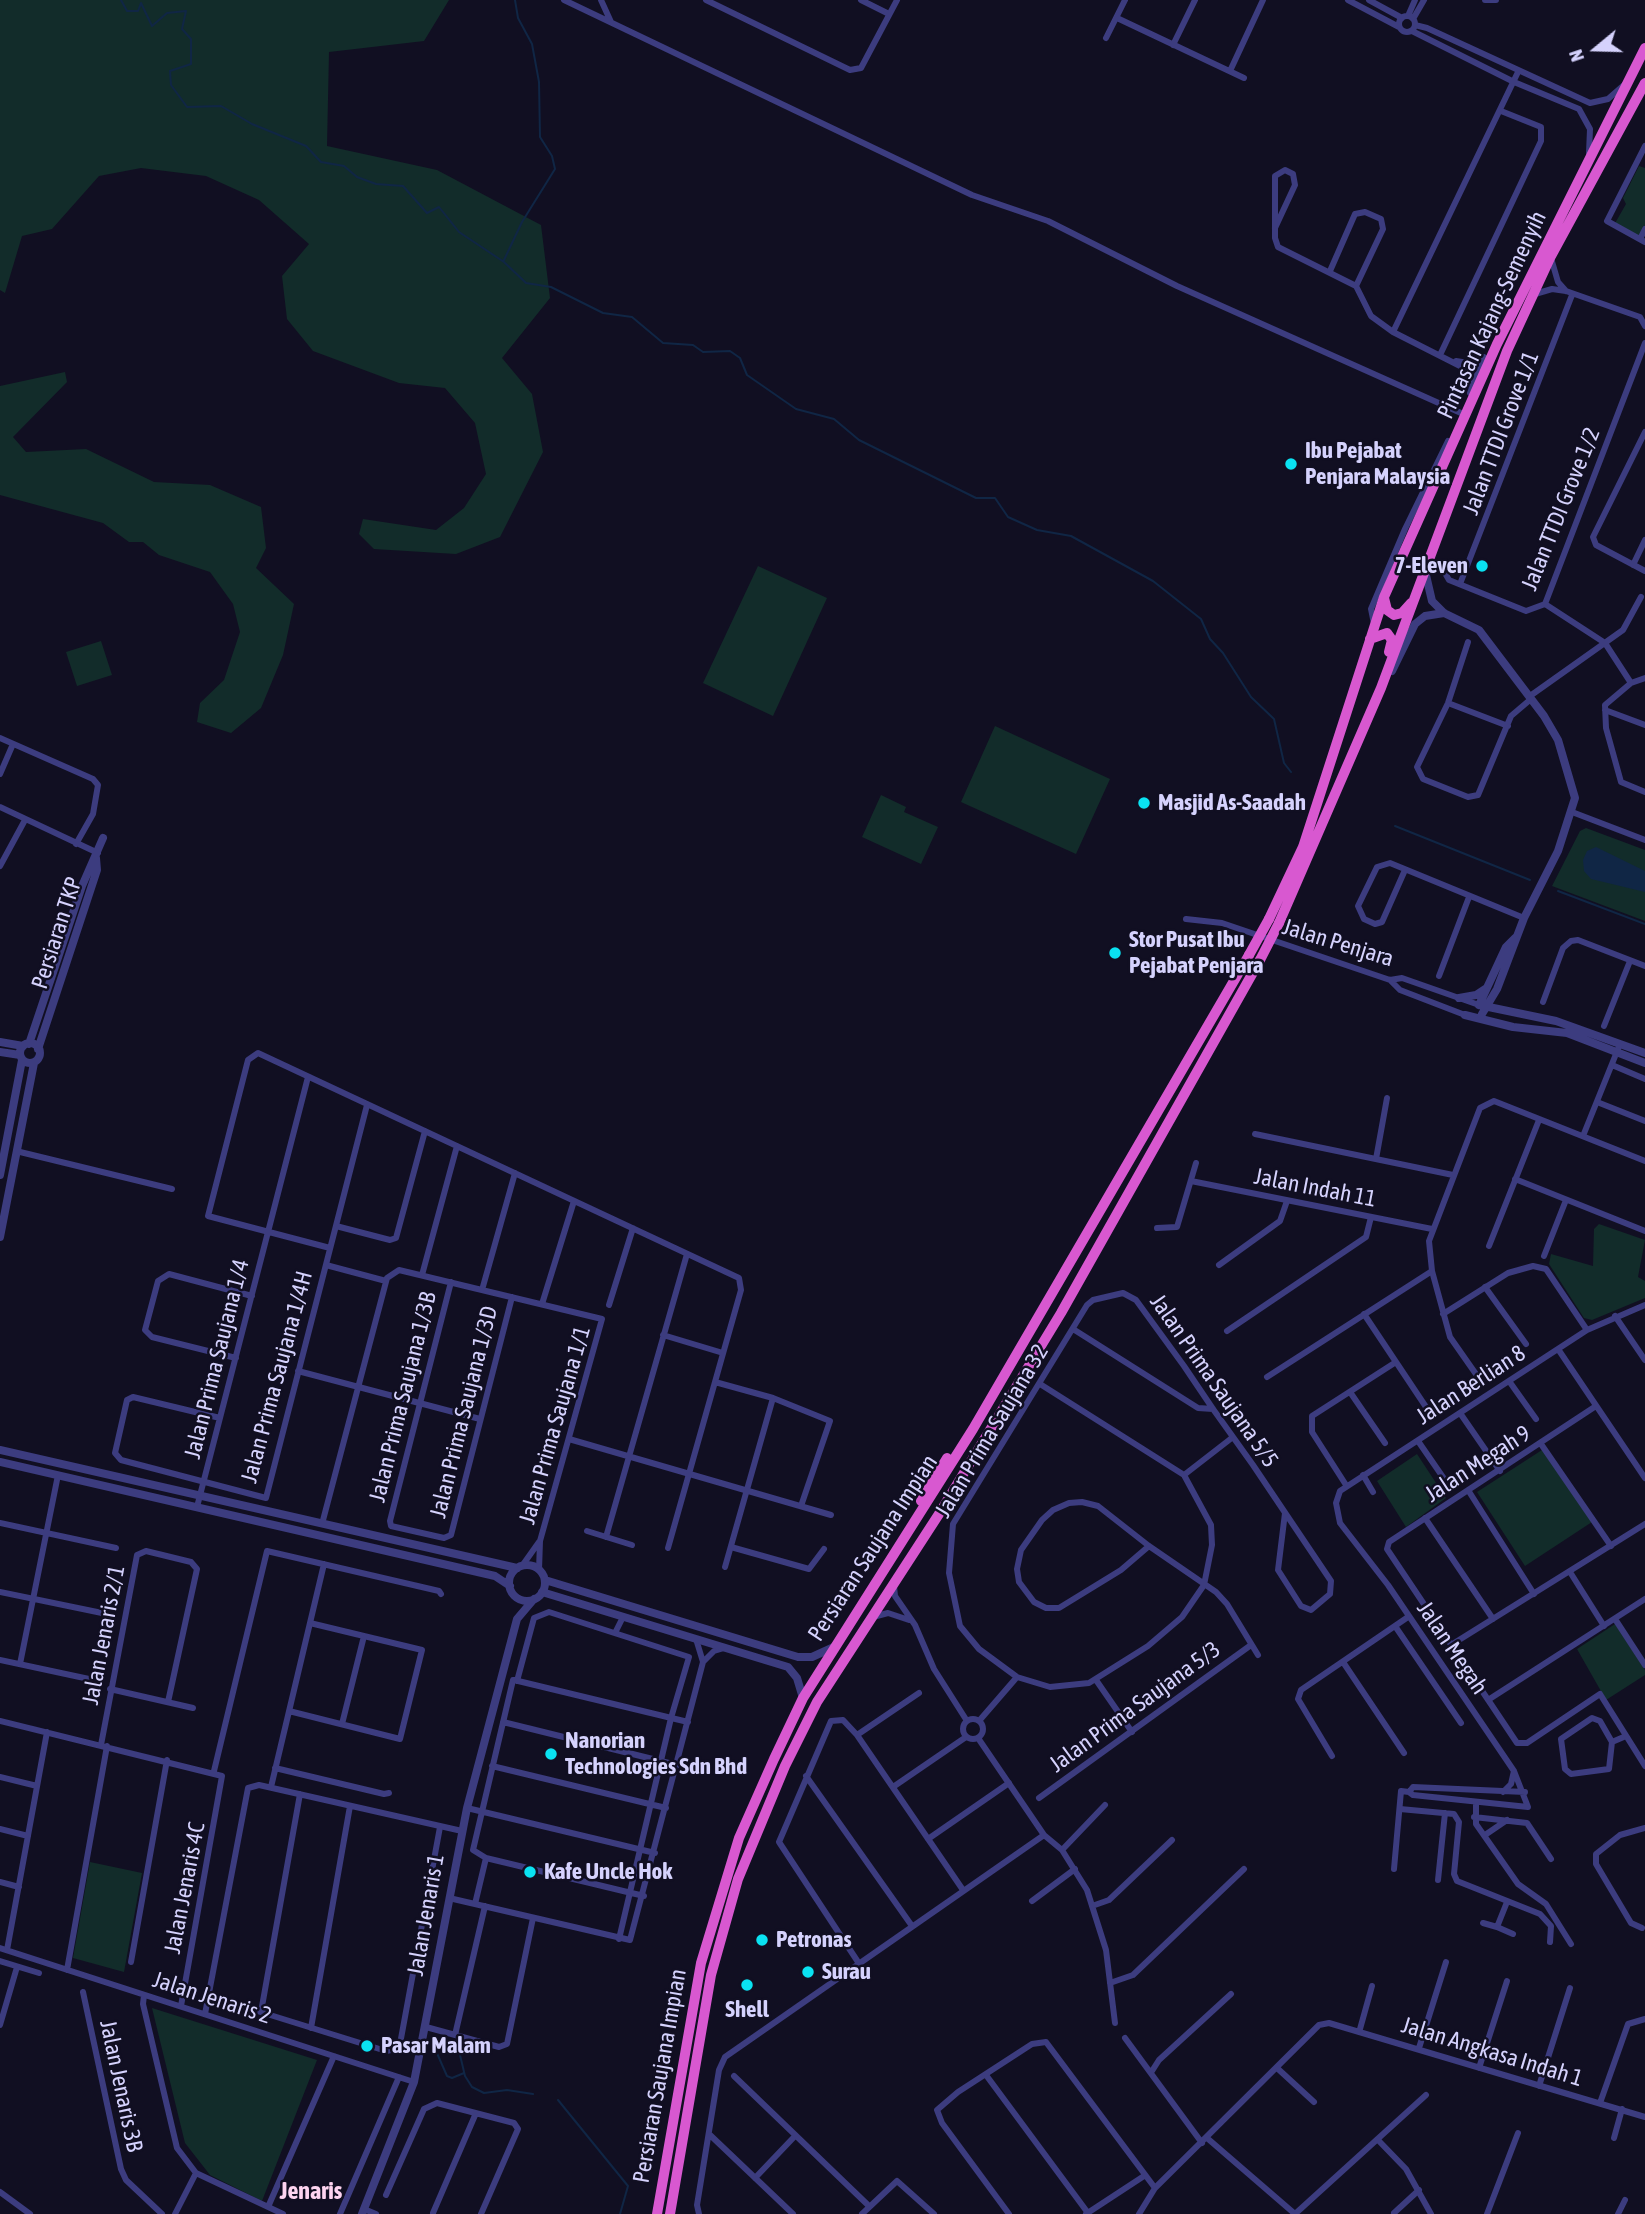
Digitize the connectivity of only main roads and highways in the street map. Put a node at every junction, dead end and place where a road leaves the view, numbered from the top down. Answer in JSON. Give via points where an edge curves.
{"nodes":[{"id":1,"x":1645,"y":48,"type":"edge"},
{"id":2,"x":1645,"y":83,"type":"edge"},
{"id":3,"x":1418,"y":592,"type":"junction"},
{"id":4,"x":1384,"y":597,"type":"junction"},
{"id":5,"x":1370,"y":639,"type":"junction"},
{"id":6,"x":1363,"y":731,"type":"junction"},
{"id":7,"x":1274,"y":921,"type":"junction"},
{"id":8,"x":1255,"y":957,"type":"junction"},
{"id":9,"x":657,"y":2214,"type":"edge"},
{"id":10,"x":670,"y":2214,"type":"edge"}],
"edges":[{"from":1,"to":4,"type":"highway","name":"Pintasan Kajang-Semenyih","via":[[1497,344]]},
{"from":2,"to":3,"type":"highway","name":"Pintasan Kajang-Semenyih","via":[[1551,256],[1507,351]]},
{"from":3,"to":4,"type":"highway","via":[[1398,615],[1387,610]]},
{"from":3,"to":6,"type":"highway","name":"Pintasan Kajang-Semenyih"},
{"from":4,"to":5,"type":"highway","name":"Pintasan Kajang-Semenyih"},
{"from":5,"to":6,"type":"highway","via":[[1383,633],[1392,640]]},
{"from":5,"to":7,"type":"highway","name":"Pintasan Kajang-Semenyih","via":[[1345,725]]},
{"from":6,"to":7,"type":"highway","name":"Pintasan Kajang-Semenyih"},
{"from":7,"to":8,"type":"highway","name":"Pintasan Kajang-Semenyih","bridge":true},
{"from":8,"to":9,"type":"highway","name":"Persiaran Saujana Impian","via":[[967,1438],[948,1456],[931,1483],[915,1511],[913,1527],[803,1698],[739,1838],[716,1908],[693,2003]]},
{"from":8,"to":10,"type":"highway","name":"Persiaran Saujana Impian","via":[[1061,1313],[817,1702],[785,1766],[738,1879],[711,1975]]}]}
